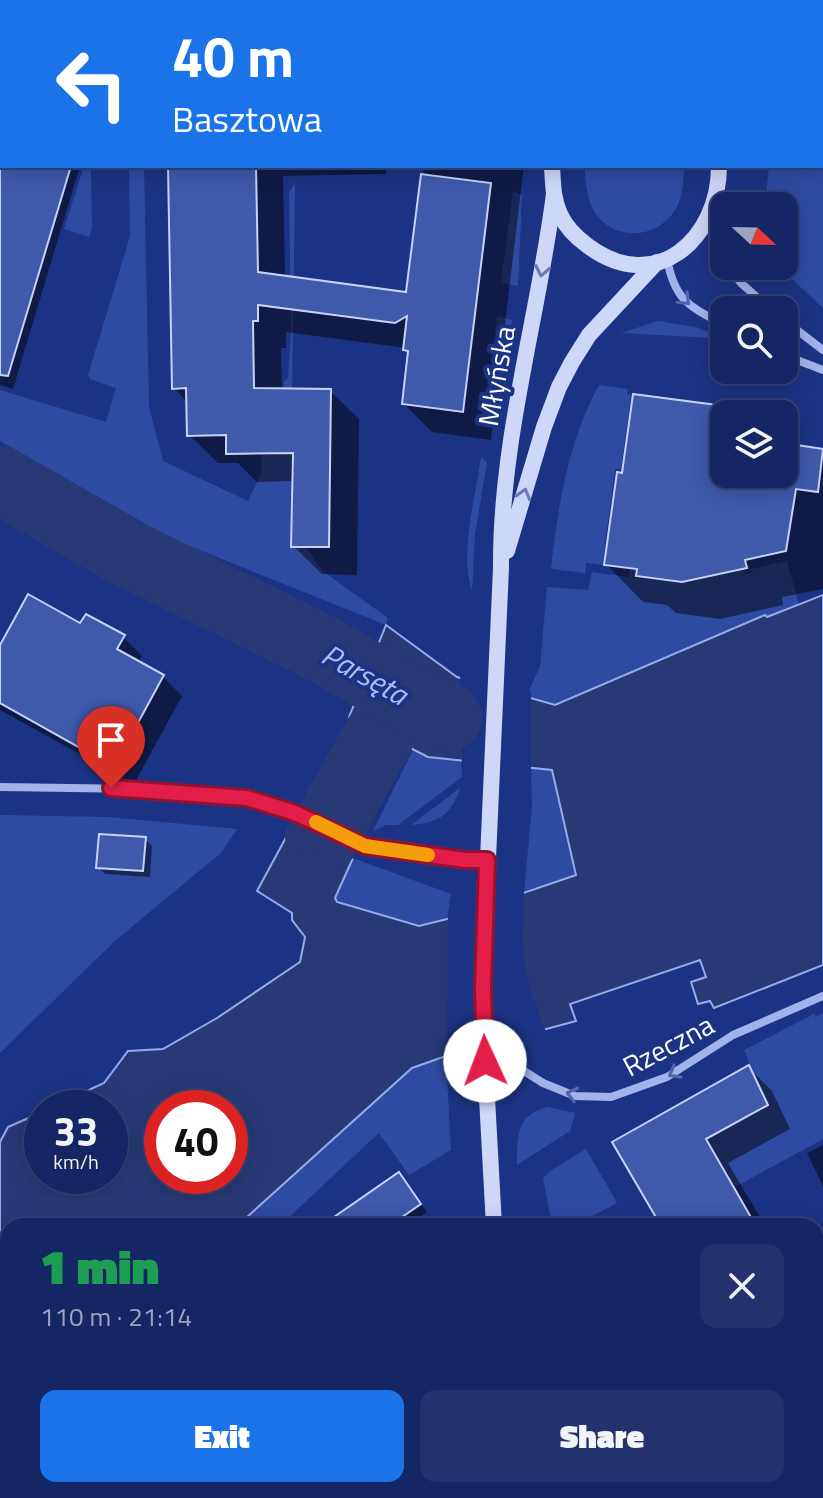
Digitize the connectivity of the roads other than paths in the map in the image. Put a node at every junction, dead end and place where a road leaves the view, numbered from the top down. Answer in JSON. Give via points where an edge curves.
{"nodes":[{"id":1,"x":552,"y":168,"type":"edge"},
{"id":2,"x":719,"y":168,"type":"edge"},
{"id":3,"x":554,"y":194,"type":"junction"},
{"id":4,"x":707,"y":224,"type":"junction"},
{"id":5,"x":710,"y":230,"type":"edge"},
{"id":6,"x":662,"y":260,"type":"junction"},
{"id":7,"x":739,"y":280,"type":"edge"},
{"id":8,"x":755,"y":296,"type":"edge"},
{"id":9,"x":710,"y":317,"type":"edge"},
{"id":10,"x":798,"y":331,"type":"edge"},
{"id":11,"x":823,"y":350,"type":"edge"},
{"id":12,"x":798,"y":360,"type":"edge"},
{"id":13,"x":823,"y":370,"type":"edge"},
{"id":14,"x":501,"y":568,"type":"junction"},
{"id":15,"x":0,"y":787,"type":"edge"},
{"id":16,"x":487,"y":860,"type":"junction"},
{"id":17,"x":820,"y":997,"type":"edge"},
{"id":18,"x":485,"y":1062,"type":"junction"},
{"id":19,"x":494,"y":1218,"type":"edge"}],
"edges":[{"from":1,"to":3,"type":"street"},
{"from":2,"to":4,"type":"street"},
{"from":3,"to":6,"type":"street","via":[[563,221],[593,250],[615,261]]},
{"from":3,"to":14,"type":"street","name":"Młyńska","one_way":true,"via":[[503,491]]},
{"from":4,"to":5,"type":"street"},
{"from":4,"to":6,"type":"street","name":"Młyńska","via":[[691,243]]},
{"from":6,"to":9,"type":"street","one_way":true,"via":[[682,301]]},
{"from":14,"to":6,"type":"street","name":"Młyńska","one_way":true,"via":[[559,387],[589,335]]},
{"from":7,"to":8,"type":"street"},
{"from":10,"to":11,"type":"street"},
{"from":12,"to":13,"type":"street"},
{"from":14,"to":16,"type":"street","name":"Młyńska"},
{"from":15,"to":16,"type":"street","via":[[247,798],[295,813],[365,846]]},
{"from":16,"to":18,"type":"street","name":"Młyńska"},
{"from":17,"to":18,"type":"street","name":"Rzeczna","one_way":true,"via":[[733,1035],[667,1077],[611,1097],[575,1096],[516,1066]]},
{"from":18,"to":19,"type":"street","name":"Młyńska"}]}
